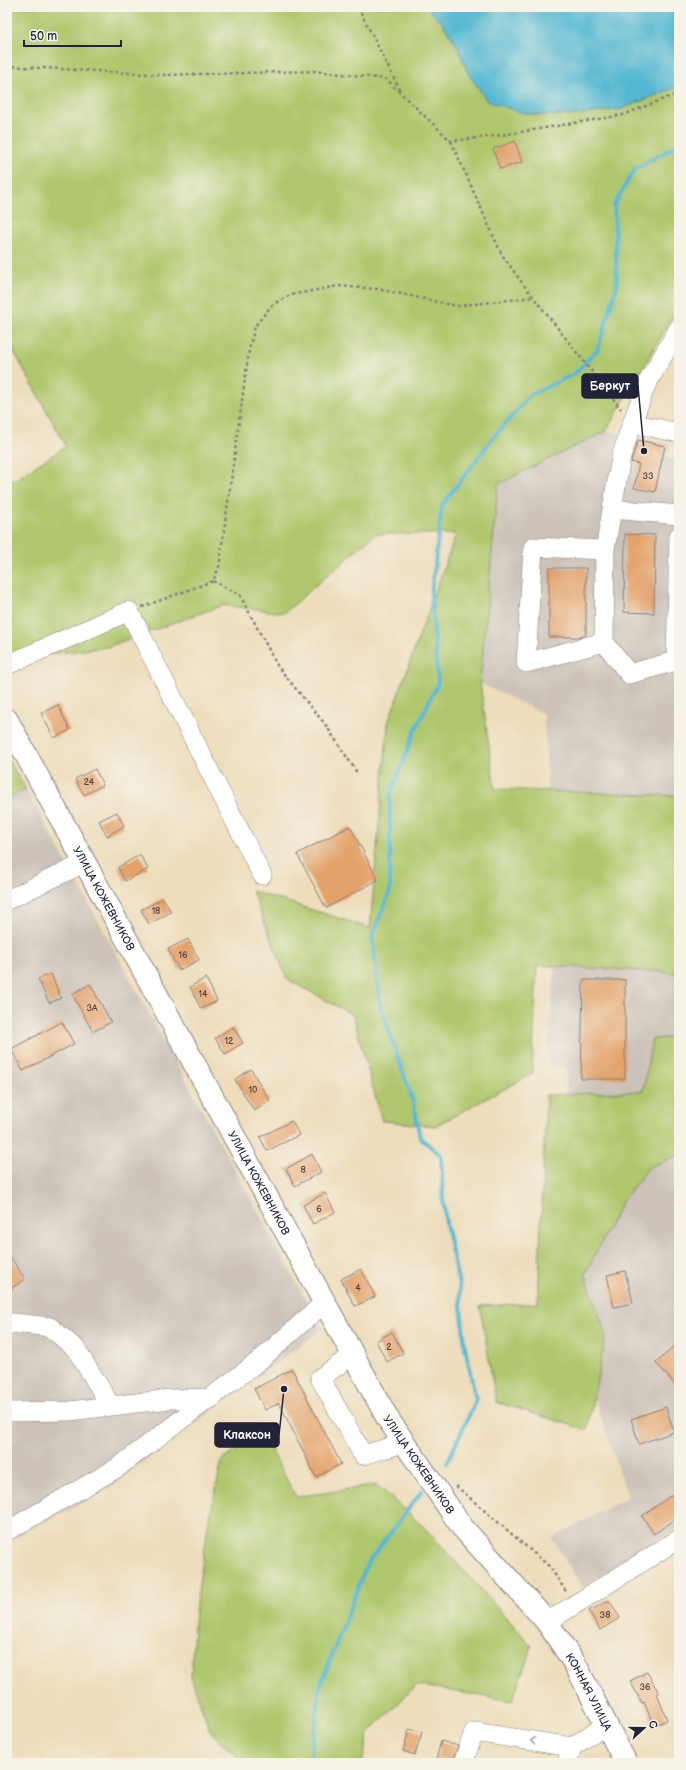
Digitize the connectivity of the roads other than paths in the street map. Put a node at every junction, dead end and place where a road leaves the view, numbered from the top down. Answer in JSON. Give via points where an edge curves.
{"nodes":[{"id":1,"x":679,"y":328,"type":"edge"},
{"id":2,"x":632,"y":423,"type":"junction"},
{"id":3,"x":679,"y":433,"type":"edge"},
{"id":4,"x":612,"y":509,"type":"junction"},
{"id":5,"x":679,"y":515,"type":"edge"},
{"id":6,"x":679,"y":536,"type":"edge"},
{"id":7,"x":605,"y":550,"type":"junction"},
{"id":8,"x":604,"y":642,"type":"junction"},
{"id":9,"x":7,"y":665,"type":"edge"},
{"id":10,"x":7,"y":720,"type":"edge"},
{"id":11,"x":84,"y":863,"type":"junction"},
{"id":12,"x":262,"y":875,"type":"dead end"},
{"id":13,"x":7,"y":900,"type":"edge"},
{"id":14,"x":324,"y":1303,"type":"junction"},
{"id":15,"x":7,"y":1325,"type":"edge"},
{"id":16,"x":353,"y":1355,"type":"junction"},
{"id":17,"x":212,"y":1398,"type":"junction"},
{"id":18,"x":111,"y":1406,"type":"junction"},
{"id":19,"x":7,"y":1412,"type":"edge"},
{"id":20,"x":404,"y":1443,"type":"junction"},
{"id":21,"x":7,"y":1531,"type":"edge"},
{"id":22,"x":679,"y":1539,"type":"edge"},
{"id":23,"x":547,"y":1622,"type":"junction"},
{"id":24,"x":606,"y":1724,"type":"junction"},
{"id":25,"x":569,"y":1755,"type":"edge"},
{"id":26,"x":463,"y":1763,"type":"edge"},
{"id":27,"x":626,"y":1763,"type":"edge"}],
"edges":[{"from":1,"to":2,"type":"street","via":[[646,385]]},
{"from":2,"to":3,"type":"street"},
{"from":2,"to":4,"type":"street","via":[[621,457]]},
{"from":4,"to":5,"type":"street"},
{"from":4,"to":7,"type":"street"},
{"from":6,"to":8,"type":"street","via":[[676,662],[629,674]]},
{"from":7,"to":8,"type":"street"},
{"from":7,"to":8,"type":"street","via":[[533,547],[526,662]]},
{"from":9,"to":12,"type":"street","via":[[129,611]]},
{"from":10,"to":11,"type":"main road","name":"УЛИЦА КОЖЕВНИКОВ"},
{"from":11,"to":13,"type":"street"},
{"from":11,"to":14,"type":"main road","name":"УЛИЦА КОЖЕВНИКОВ"},
{"from":14,"to":16,"type":"main road","name":"УЛИЦА КОЖЕВНИКОВ"},
{"from":14,"to":17,"type":"street","via":[[260,1360]]},
{"from":15,"to":18,"type":"street","via":[[14,1323],[50,1327],[76,1349]]},
{"from":16,"to":20,"type":"main road","name":"УЛИЦА КОЖЕВНИКОВ"},
{"from":16,"to":20,"type":"street","via":[[320,1378],[363,1455]]},
{"from":17,"to":18,"type":"street","via":[[170,1399]]},
{"from":17,"to":21,"type":"street","via":[[118,1468]]},
{"from":18,"to":19,"type":"street","via":[[70,1411]]},
{"from":20,"to":23,"type":"main road","name":"УЛИЦА КОЖЕВНИКОВ","via":[[462,1527]]},
{"from":22,"to":23,"type":"street"},
{"from":23,"to":24,"type":"main road","name":"КОННАЯ УЛИЦА","via":[[575,1664]]},
{"from":24,"to":25,"type":"street"},
{"from":24,"to":27,"type":"main road","name":"КОННАЯ УЛИЦА"},
{"from":25,"to":26,"type":"street","one_way":true,"via":[[474,1732]]}]}
